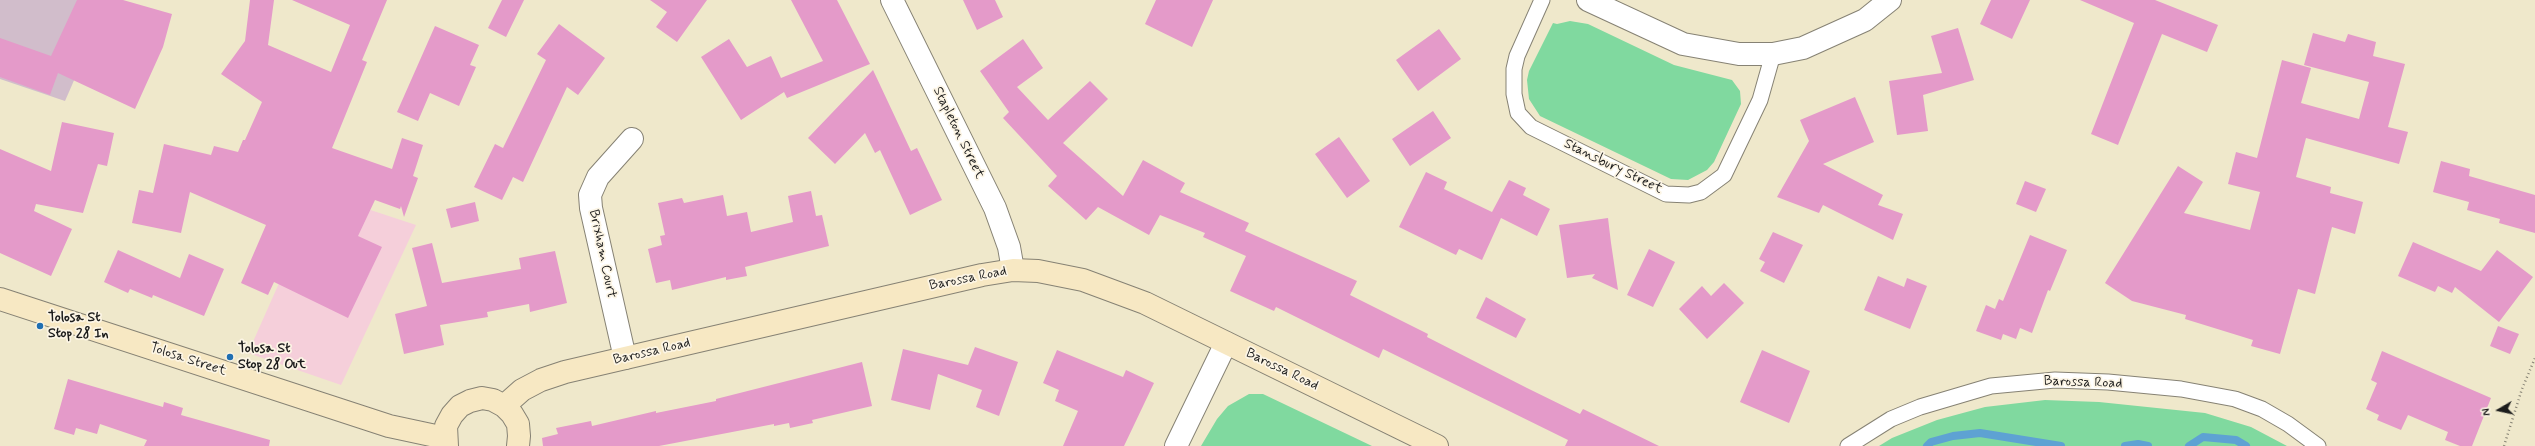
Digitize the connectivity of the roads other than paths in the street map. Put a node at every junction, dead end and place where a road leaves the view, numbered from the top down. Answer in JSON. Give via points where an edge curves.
{"nodes":[{"id":1,"x":892,"y":0,"type":"edge"},
{"id":2,"x":1542,"y":0,"type":"edge"},
{"id":3,"x":1588,"y":0,"type":"edge"},
{"id":4,"x":1890,"y":0,"type":"edge"},
{"id":5,"x":1773,"y":54,"type":"junction"},
{"id":6,"x":632,"y":139,"type":"dead end"},
{"id":7,"x":1013,"y":270,"type":"junction"},
{"id":8,"x":0,"y":299,"type":"edge"},
{"id":9,"x":1226,"y":343,"type":"junction"},
{"id":10,"x":625,"y":358,"type":"junction"},
{"id":11,"x":504,"y":406,"type":"junction"},
{"id":12,"x":446,"y":442,"type":"edge"},
{"id":13,"x":518,"y":446,"type":"edge"},
{"id":14,"x":1176,"y":446,"type":"edge"},
{"id":15,"x":1437,"y":446,"type":"edge"},
{"id":16,"x":1848,"y":446,"type":"edge"},
{"id":17,"x":2318,"y":446,"type":"edge"}],
"edges":[{"from":1,"to":7,"type":"street","name":"Stapleton Street","via":[[995,208],[1007,241]]},
{"from":2,"to":5,"type":"lane","name":"Stansbury Street","via":[[1517,56],[1514,69],[1514,104],[1518,113],[1531,127],[1666,194],[1689,195],[1701,192],[1724,175],[1760,100]]},
{"from":3,"to":5,"type":"street","via":[[1683,44],[1739,54]]},
{"from":4,"to":5,"type":"street","via":[[1865,20],[1834,36],[1803,48]]},
{"from":6,"to":10,"type":"street","name":"Brixham Court","via":[[598,177],[590,195],[590,208]]},
{"from":7,"to":9,"type":"street","name":"Barossa Road","via":[[1046,272],[1083,280],[1146,303]]},
{"from":7,"to":10,"type":"street","name":"Barossa Road"},
{"from":8,"to":12,"type":"street","name":"Tolosa Street","via":[[389,426]]},
{"from":9,"to":14,"type":"street"},
{"from":9,"to":15,"type":"street","name":"Barossa Road"},
{"from":10,"to":11,"type":"street","name":"Barossa Road","via":[[541,380],[522,390]]},
{"from":11,"to":12,"type":"street","via":[[482,398],[460,406],[446,426]]},
{"from":11,"to":13,"type":"street","via":[[518,424]]},
{"from":16,"to":17,"type":"lane","name":"Barossa Road","via":[[1891,419],[1933,402],[1991,386],[2055,380],[2173,389],[2234,399],[2262,409]]}]}
